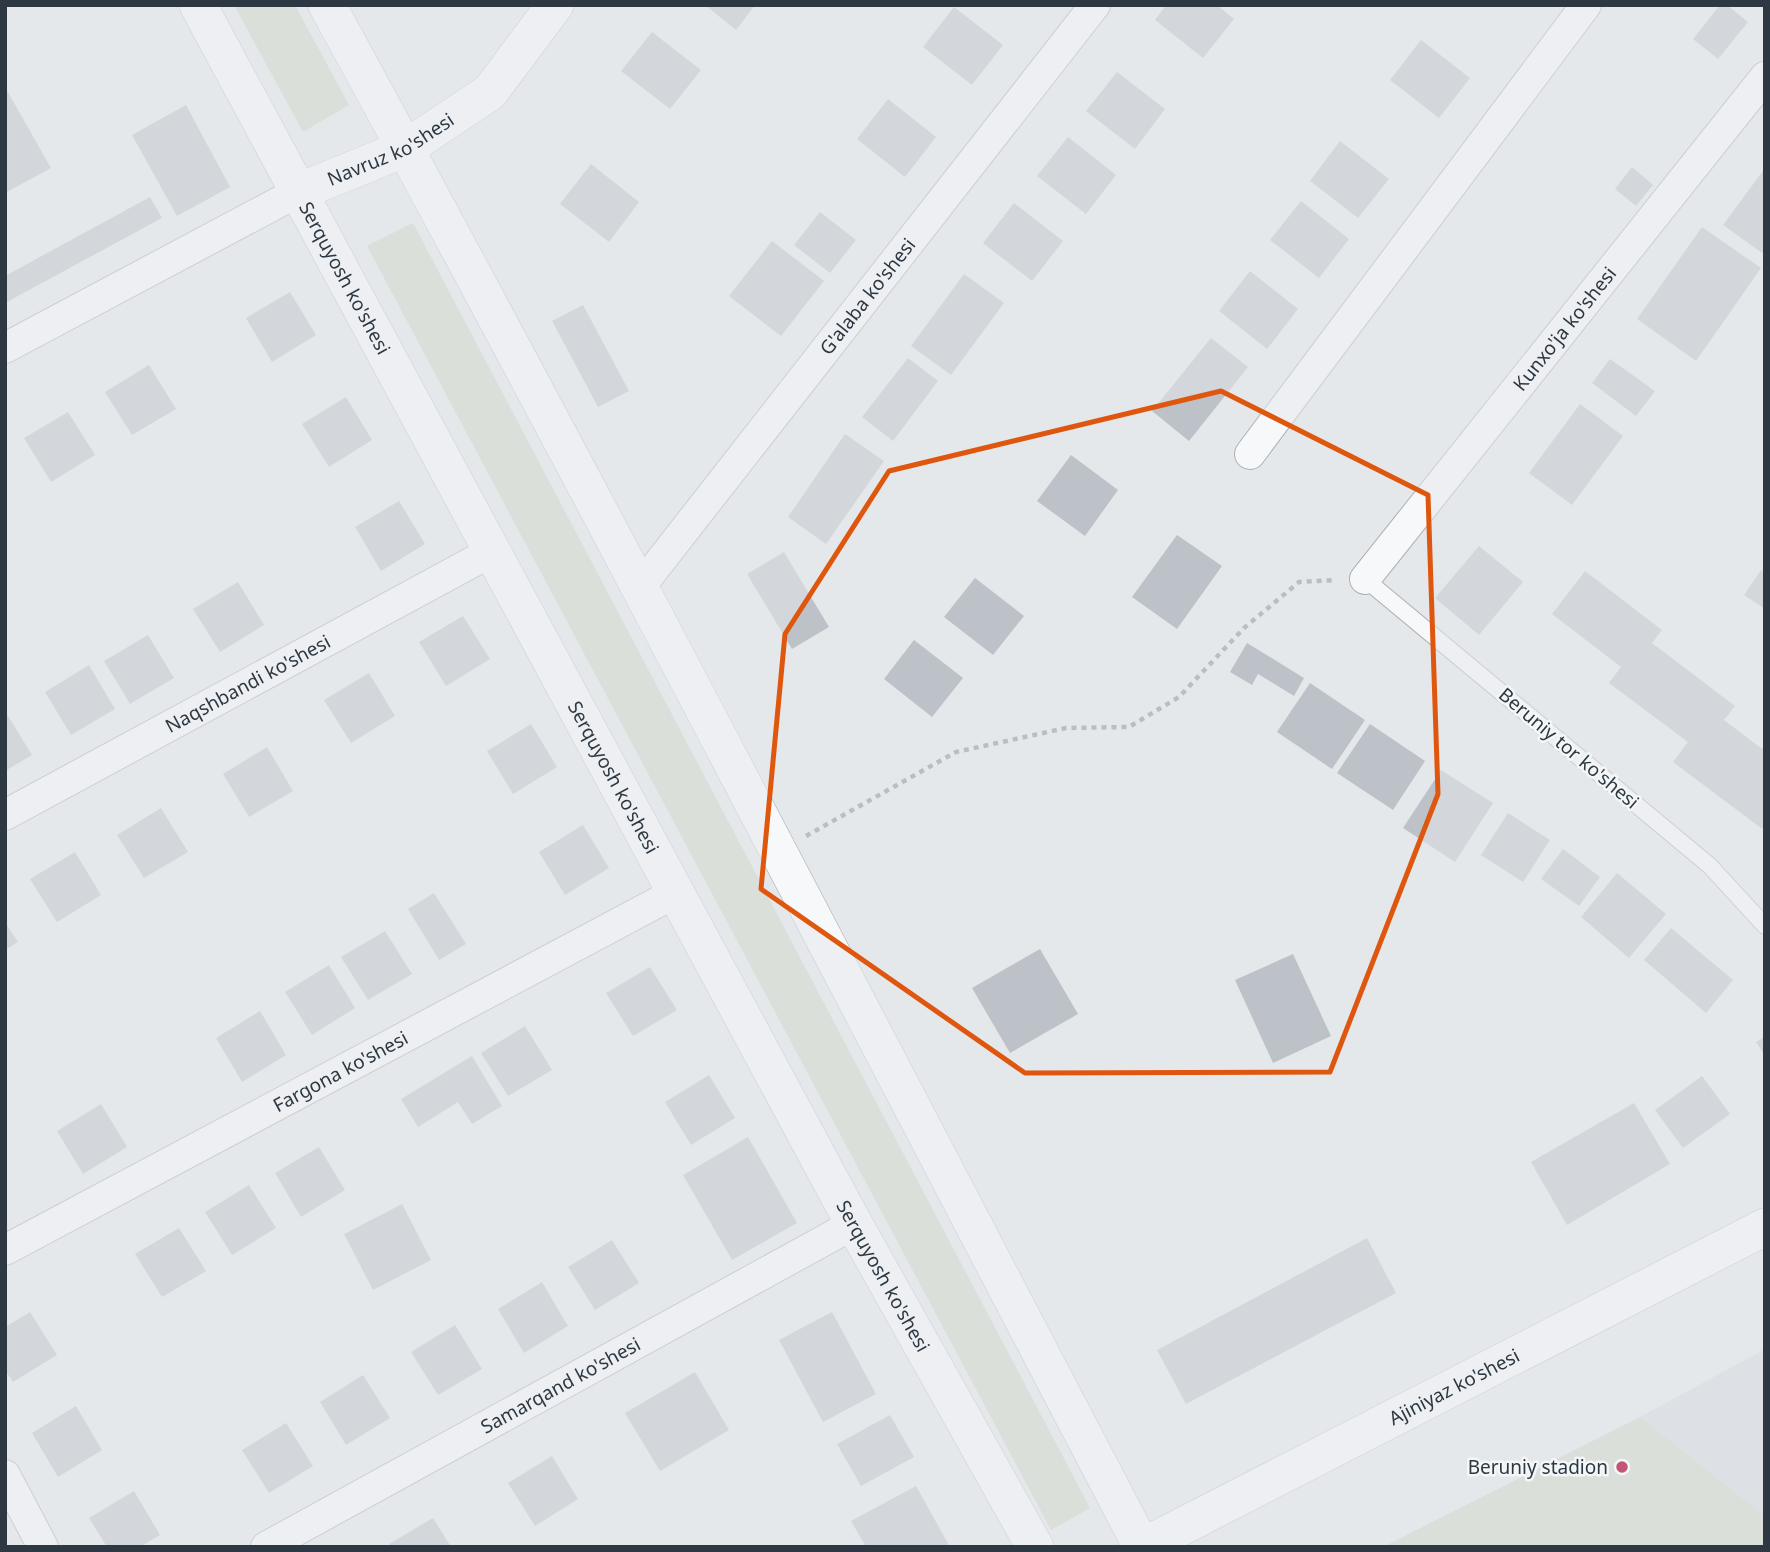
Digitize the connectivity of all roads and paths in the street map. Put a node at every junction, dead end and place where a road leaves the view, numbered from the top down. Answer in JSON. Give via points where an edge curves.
{"nodes":[{"id":1,"x":198,"y":5,"type":"edge"},
{"id":2,"x":327,"y":5,"type":"edge"},
{"id":3,"x":555,"y":5,"type":"edge"},
{"id":4,"x":1095,"y":5,"type":"edge"},
{"id":5,"x":1586,"y":5,"type":"edge"},
{"id":6,"x":1765,"y":78,"type":"edge"},
{"id":7,"x":406,"y":148,"type":"junction"},
{"id":8,"x":298,"y":191,"type":"junction"},
{"id":9,"x":5,"y":348,"type":"edge"},
{"id":10,"x":1250,"y":454,"type":"dead end"},
{"id":11,"x":491,"y":552,"type":"junction"},
{"id":12,"x":1365,"y":579,"type":"junction"},
{"id":13,"x":640,"y":587,"type":"junction"},
{"id":14,"x":5,"y":815,"type":"edge"},
{"id":15,"x":778,"y":852,"type":"junction"},
{"id":16,"x":675,"y":893,"type":"junction"},
{"id":17,"x":1765,"y":926,"type":"edge"},
{"id":18,"x":854,"y":1224,"type":"junction"},
{"id":19,"x":1765,"y":1227,"type":"edge"},
{"id":20,"x":5,"y":1250,"type":"edge"},
{"id":21,"x":5,"y":1475,"type":"edge"},
{"id":22,"x":43,"y":1547,"type":"edge"},
{"id":23,"x":266,"y":1547,"type":"edge"},
{"id":24,"x":1035,"y":1547,"type":"edge"},
{"id":25,"x":1142,"y":1547,"type":"edge"}],
"edges":[{"from":1,"to":8,"type":"street","name":"Serquyosh ko'shesi"},
{"from":2,"to":7,"type":"street"},
{"from":3,"to":7,"type":"street","name":"Navruz ko'shesi","via":[[490,92]]},
{"from":4,"to":13,"type":"street","name":"G'alaba ko'shesi"},
{"from":5,"to":10,"type":"street"},
{"from":6,"to":12,"type":"street","name":"Kunxo'ja ko'shesi"},
{"from":7,"to":8,"type":"street","name":"Navruz ko'shesi"},
{"from":7,"to":13,"type":"street"},
{"from":8,"to":9,"type":"street","name":"Navruz ko'shesi"},
{"from":8,"to":11,"type":"street","name":"Serquyosh ko'shesi"},
{"from":11,"to":14,"type":"street","name":"Naqshbandi ko'shesi"},
{"from":11,"to":16,"type":"street","name":"Serquyosh ko'shesi"},
{"from":12,"to":15,"type":"path","via":[[1299,582],[1244,628],[1179,697],[1129,727],[1066,728],[956,752]]},
{"from":12,"to":17,"type":"lane","name":"Beruniy tor ko'shesi","via":[[1710,866]]},
{"from":13,"to":15,"type":"street"},
{"from":15,"to":25,"type":"street"},
{"from":16,"to":18,"type":"street","name":"Serquyosh ko'shesi"},
{"from":16,"to":20,"type":"street","name":"Fargona ko'shesi"},
{"from":18,"to":23,"type":"street","name":"Samarqand ko'shesi"},
{"from":18,"to":24,"type":"street","name":"Serquyosh ko'shesi"},
{"from":19,"to":25,"type":"street","name":"Ajiniyaz ko'shesi"},
{"from":21,"to":22,"type":"street"}]}
